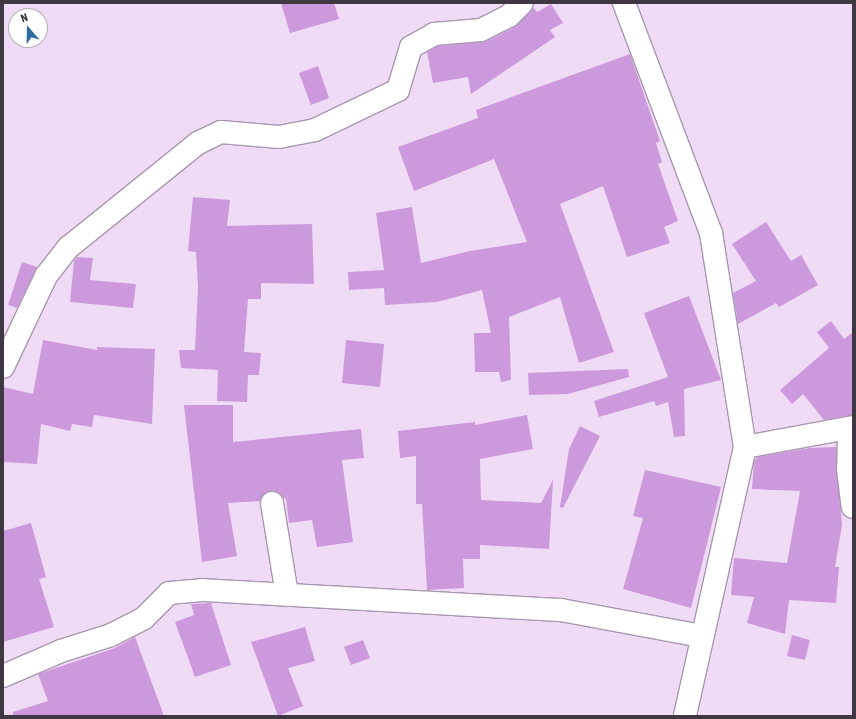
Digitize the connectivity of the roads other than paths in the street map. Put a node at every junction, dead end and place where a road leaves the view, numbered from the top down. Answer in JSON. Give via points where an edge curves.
{"nodes":[{"id":1,"x":522,"y":3,"type":"edge"},
{"id":2,"x":624,"y":3,"type":"edge"},
{"id":3,"x":3,"y":367,"type":"edge"},
{"id":4,"x":851,"y":428,"type":"edge"},
{"id":5,"x":745,"y":447,"type":"junction"},
{"id":6,"x":272,"y":503,"type":"dead end"},
{"id":7,"x":853,"y":507,"type":"edge"},
{"id":8,"x":287,"y":595,"type":"junction"},
{"id":9,"x":701,"y":636,"type":"junction"},
{"id":10,"x":3,"y":676,"type":"edge"},
{"id":11,"x":685,"y":716,"type":"edge"}],
"edges":[{"from":1,"to":3,"type":"street","via":[[509,16],[482,30],[434,34],[411,48],[398,90],[315,130],[278,138],[220,132],[198,143],[68,247],[46,276]]},
{"from":2,"to":5,"type":"street","via":[[711,233]]},
{"from":4,"to":5,"type":"street"},
{"from":4,"to":7,"type":"street","via":[[848,469],[850,505]]},
{"from":5,"to":9,"type":"street"},
{"from":6,"to":8,"type":"street"},
{"from":8,"to":9,"type":"street","via":[[561,610]]},
{"from":8,"to":10,"type":"street","via":[[202,590],[169,593],[144,618],[118,632],[61,651]]},
{"from":9,"to":11,"type":"street"}]}
